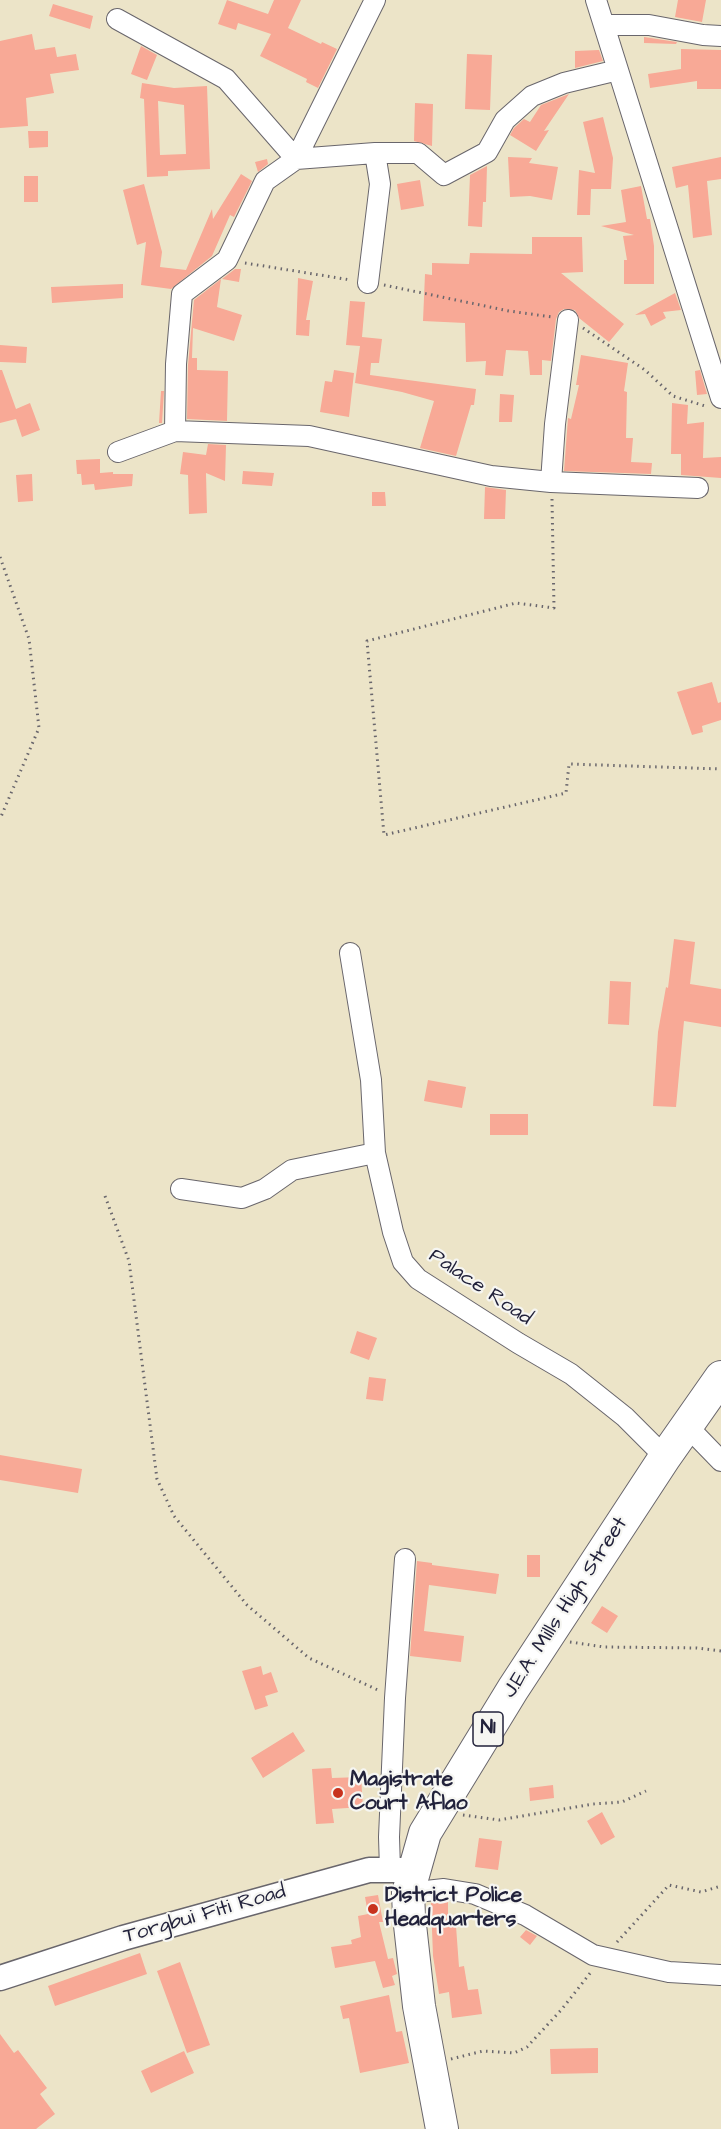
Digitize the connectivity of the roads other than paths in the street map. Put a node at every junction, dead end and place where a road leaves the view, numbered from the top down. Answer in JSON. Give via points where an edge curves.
{"nodes":[{"id":1,"x":375,"y":0,"type":"edge"},
{"id":2,"x":596,"y":0,"type":"edge"},
{"id":3,"x":117,"y":19,"type":"dead end"},
{"id":4,"x":604,"y":25,"type":"junction"},
{"id":5,"x":721,"y":36,"type":"edge"},
{"id":6,"x":618,"y":70,"type":"junction"},
{"id":7,"x":375,"y":153,"type":"junction"},
{"id":8,"x":296,"y":159,"type":"junction"},
{"id":9,"x":368,"y":283,"type":"road end"},
{"id":10,"x":568,"y":320,"type":"road end"},
{"id":11,"x":716,"y":403,"type":"edge"},
{"id":12,"x":175,"y":431,"type":"junction"},
{"id":13,"x":118,"y":453,"type":"dead end"},
{"id":14,"x":551,"y":482,"type":"junction"},
{"id":15,"x":698,"y":488,"type":"dead end"},
{"id":16,"x":350,"y":952,"type":"dead end"},
{"id":17,"x":375,"y":1153,"type":"junction"},
{"id":18,"x":181,"y":1189,"type":"dead end"},
{"id":19,"x":721,"y":1377,"type":"edge"},
{"id":20,"x":686,"y":1425,"type":"junction"},
{"id":21,"x":665,"y":1457,"type":"junction"},
{"id":22,"x":721,"y":1461,"type":"edge"},
{"id":23,"x":405,"y":1559,"type":"dead end"},
{"id":24,"x":404,"y":1878,"type":"junction"},
{"id":25,"x":720,"y":1975,"type":"edge"},
{"id":26,"x":0,"y":1978,"type":"edge"},
{"id":27,"x":442,"y":2129,"type":"edge"}],
"edges":[{"from":1,"to":8,"type":"street"},
{"from":2,"to":4,"type":"street"},
{"from":3,"to":8,"type":"street","via":[[226,79]]},
{"from":4,"to":5,"type":"street","via":[[649,25]]},
{"from":4,"to":6,"type":"street"},
{"from":6,"to":7,"type":"street","via":[[564,83],[532,96],[505,120],[487,152],[444,175],[418,153]]},
{"from":6,"to":11,"type":"street"},
{"from":7,"to":8,"type":"street"},
{"from":7,"to":9,"type":"street","via":[[380,184]]},
{"from":8,"to":12,"type":"street","via":[[265,181],[227,260],[182,294]]},
{"from":10,"to":14,"type":"street"},
{"from":12,"to":13,"type":"street"},
{"from":12,"to":14,"type":"street","via":[[309,436],[491,476]]},
{"from":14,"to":15,"type":"street"},
{"from":16,"to":17,"type":"street","name":"Palace Road","via":[[371,1080]]},
{"from":17,"to":18,"type":"street","via":[[292,1170],[265,1189],[242,1198]]},
{"from":17,"to":21,"type":"street","name":"Palace Road","via":[[403,1262],[418,1279],[571,1374],[625,1417]]},
{"from":19,"to":20,"type":"highway","name":"J.E.A. Mills High Street","number":"N1"},
{"from":20,"to":21,"type":"highway","name":"J.E.A. Mills High Street","number":"N1"},
{"from":20,"to":22,"type":"street"},
{"from":21,"to":24,"type":"highway","name":"J.E.A. Mills High Street","number":"N1","via":[[513,1689],[425,1833]]},
{"from":23,"to":24,"type":"street","via":[[389,1837]]},
{"from":24,"to":25,"type":"street","via":[[475,1894],[525,1915],[593,1955],[669,1972]]},
{"from":24,"to":26,"type":"street","name":"Torgbui Fiti Road","via":[[369,1869],[123,1938]]},
{"from":24,"to":27,"type":"highway","name":"J.E.A. Mills High Street","number":"N1","via":[[419,2006]]}]}
